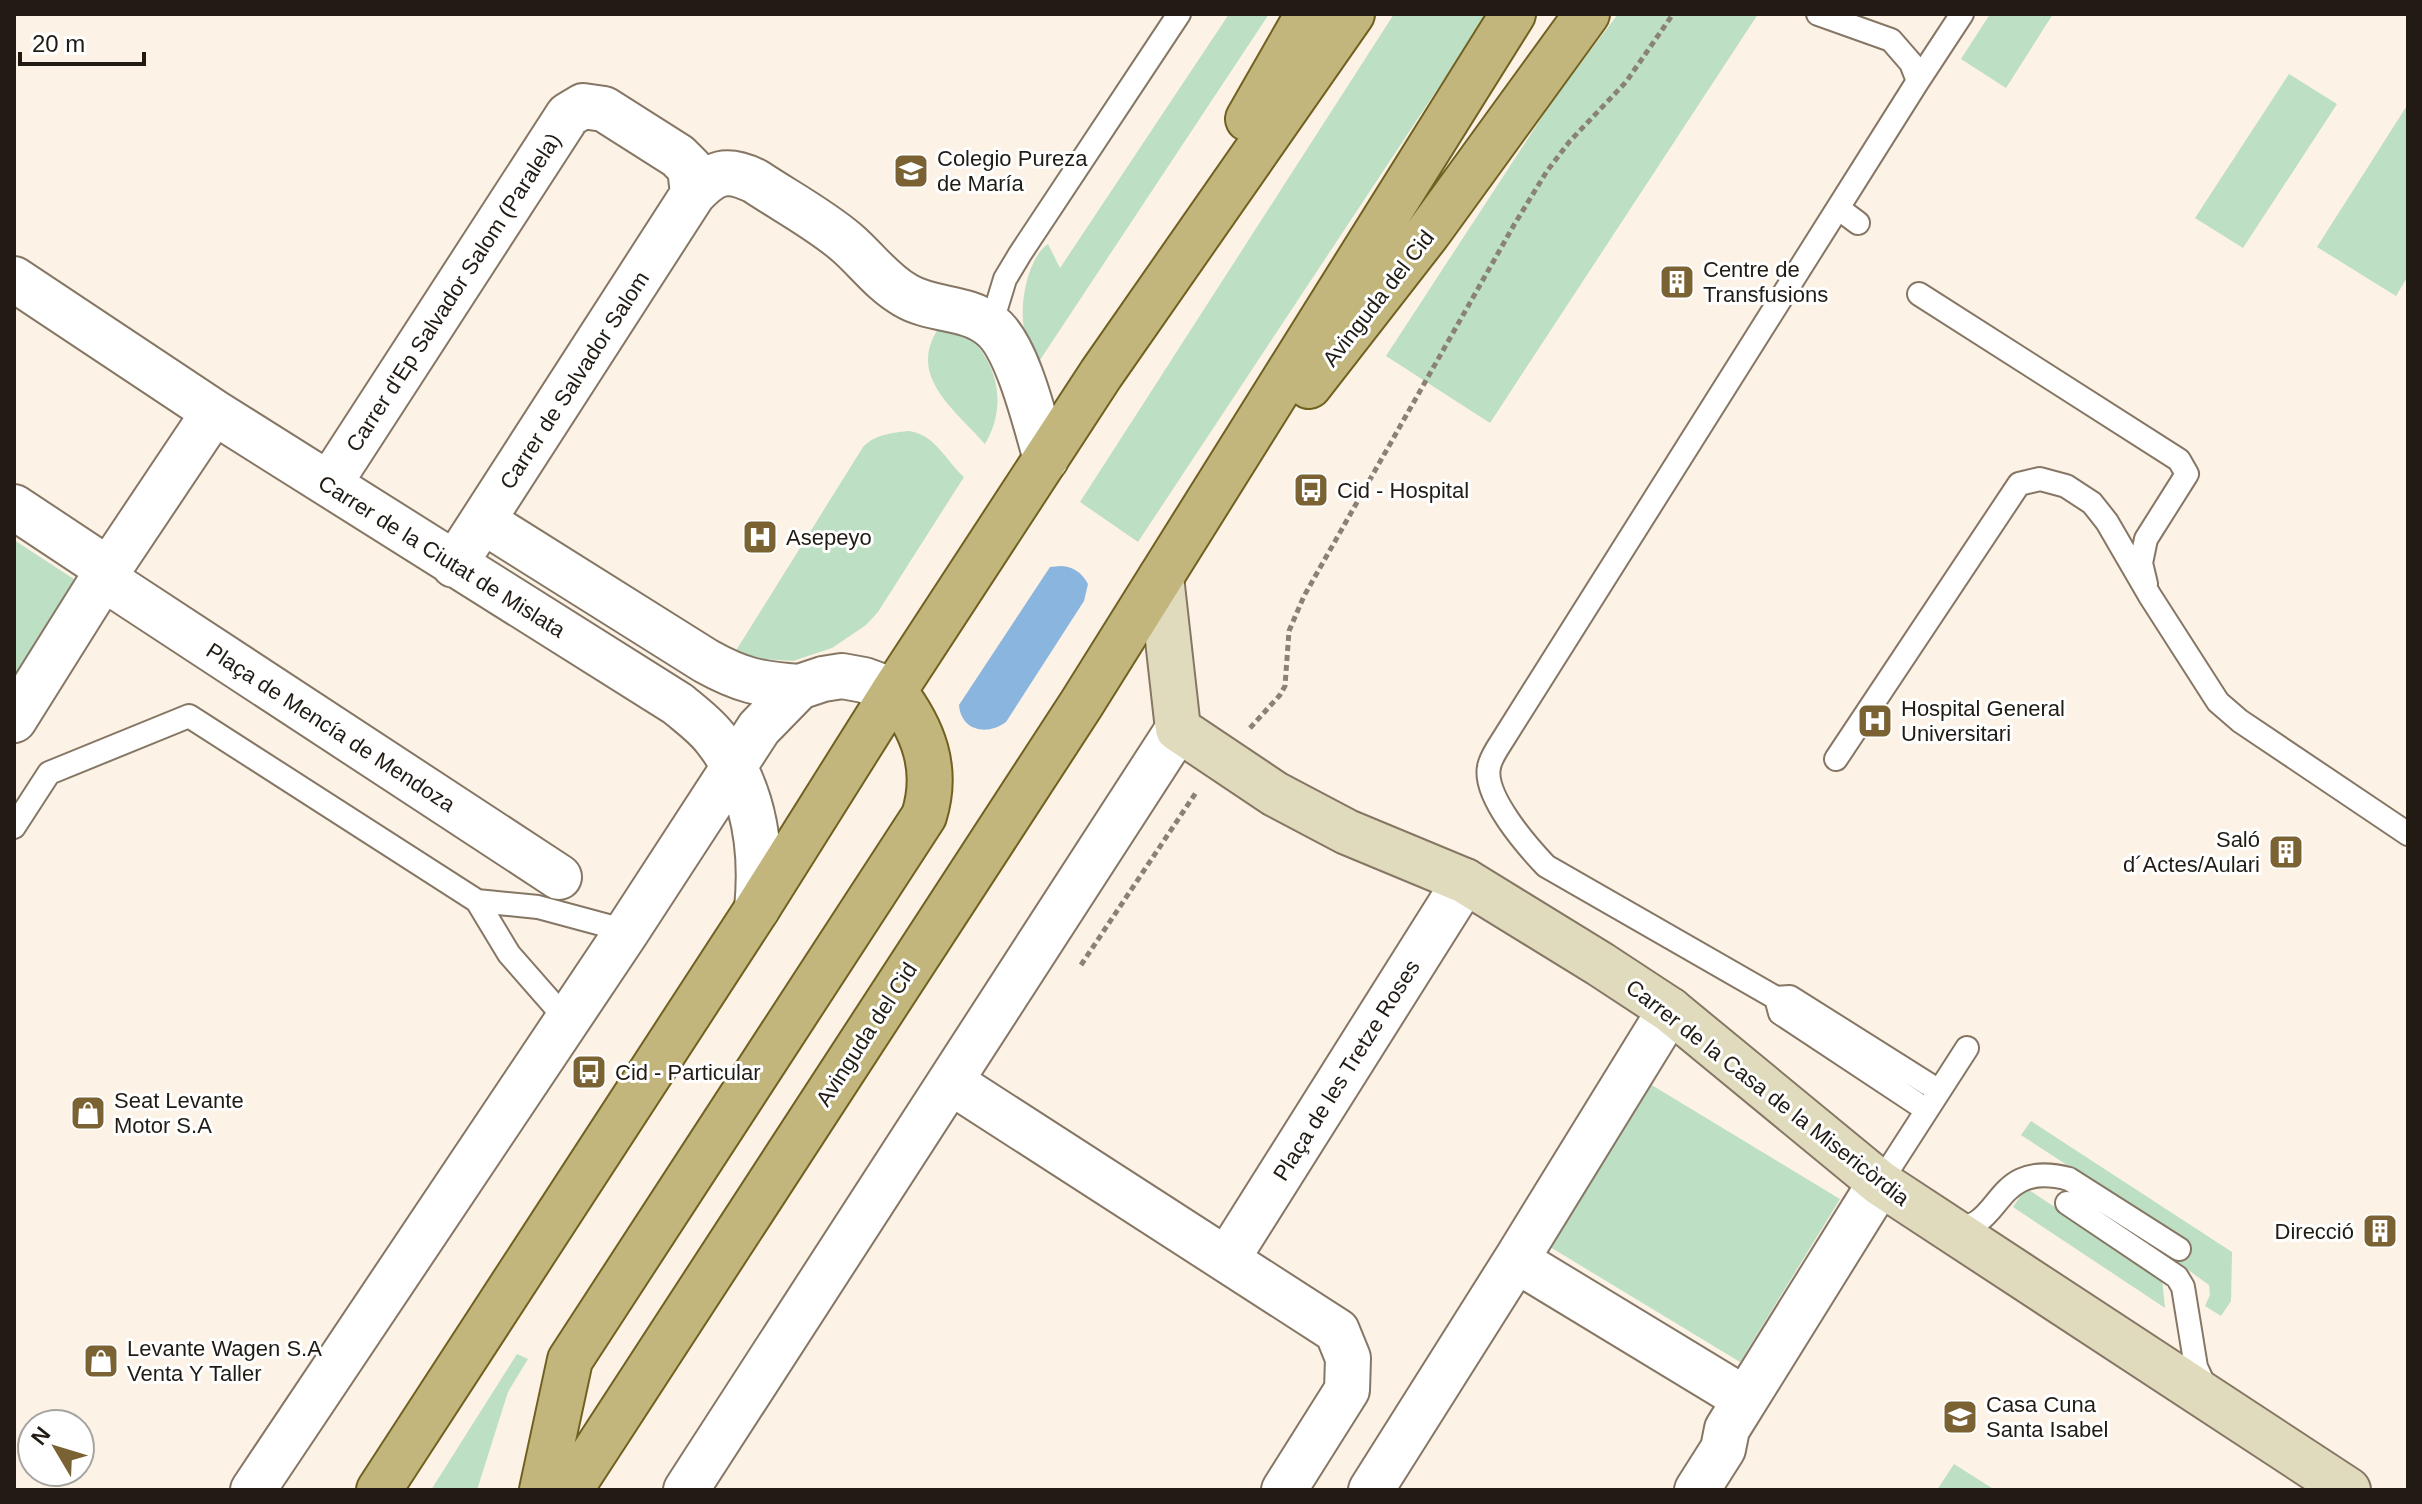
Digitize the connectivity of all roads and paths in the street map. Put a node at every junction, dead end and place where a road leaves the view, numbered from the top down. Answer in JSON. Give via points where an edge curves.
{"nodes":[{"id":1,"x":1179,"y":14,"type":"edge"},
{"id":2,"x":1308,"y":14,"type":"edge"},
{"id":3,"x":1352,"y":14,"type":"edge"},
{"id":4,"x":1513,"y":14,"type":"edge"},
{"id":5,"x":1587,"y":14,"type":"edge"},
{"id":6,"x":1818,"y":14,"type":"edge"},
{"id":7,"x":1962,"y":14,"type":"edge"},
{"id":8,"x":1918,"y":81,"type":"junction"},
{"id":9,"x":693,"y":194,"type":"junction"},
{"id":10,"x":1838,"y":208,"type":"junction"},
{"id":11,"x":1858,"y":223,"type":"dead end"},
{"id":12,"x":14,"y":279,"type":"edge"},
{"id":13,"x":1919,"y":294,"type":"dead end"},
{"id":14,"x":991,"y":325,"type":"junction"},
{"id":15,"x":1101,"y":374,"type":"junction"},
{"id":16,"x":214,"y":412,"type":"junction"},
{"id":17,"x":1046,"y":459,"type":"junction"},
{"id":18,"x":329,"y":484,"type":"junction"},
{"id":19,"x":14,"y":507,"type":"edge"},
{"id":20,"x":2158,"y":520,"type":"junction"},
{"id":21,"x":483,"y":521,"type":"junction"},
{"id":22,"x":2107,"y":522,"type":"junction"},
{"id":23,"x":454,"y":565,"type":"junction"},
{"id":24,"x":106,"y":574,"type":"junction"},
{"id":25,"x":1161,"y":577,"type":"junction"},
{"id":26,"x":2150,"y":596,"type":"junction"},
{"id":27,"x":799,"y":687,"type":"junction"},
{"id":28,"x":894,"y":691,"type":"junction"},
{"id":29,"x":14,"y":720,"type":"edge"},
{"id":30,"x":1178,"y":729,"type":"junction"},
{"id":31,"x":1836,"y":759,"type":"dead end"},
{"id":32,"x":734,"y":765,"type":"junction"},
{"id":33,"x":14,"y":827,"type":"edge"},
{"id":34,"x":2408,"y":834,"type":"edge"},
{"id":35,"x":559,"y":877,"type":"dead end"},
{"id":36,"x":1465,"y":881,"type":"junction"},
{"id":37,"x":477,"y":901,"type":"junction"},
{"id":38,"x":757,"y":909,"type":"junction"},
{"id":39,"x":627,"y":931,"type":"junction"},
{"id":40,"x":1670,"y":1010,"type":"junction"},
{"id":41,"x":566,"y":1019,"type":"junction"},
{"id":42,"x":1967,"y":1048,"type":"dead end"},
{"id":43,"x":951,"y":1082,"type":"junction"},
{"id":44,"x":1922,"y":1094,"type":"dead end"},
{"id":45,"x":1880,"y":1183,"type":"junction"},
{"id":46,"x":2067,"y":1203,"type":"dead end"},
{"id":47,"x":1944,"y":1226,"type":"junction"},
{"id":48,"x":2179,"y":1249,"type":"dead end"},
{"id":49,"x":1227,"y":1259,"type":"junction"},
{"id":50,"x":1516,"y":1260,"type":"junction"},
{"id":51,"x":1745,"y":1399,"type":"junction"},
{"id":52,"x":2220,"y":1408,"type":"junction"},
{"id":53,"x":253,"y":1490,"type":"edge"},
{"id":54,"x":379,"y":1490,"type":"edge"},
{"id":55,"x":542,"y":1490,"type":"edge"},
{"id":56,"x":570,"y":1490,"type":"edge"},
{"id":57,"x":686,"y":1490,"type":"edge"},
{"id":58,"x":1284,"y":1490,"type":"edge"},
{"id":59,"x":1371,"y":1490,"type":"edge"},
{"id":60,"x":1697,"y":1490,"type":"edge"},
{"id":61,"x":2348,"y":1490,"type":"edge"}],
"edges":[{"from":1,"to":14,"type":"lane","via":[[1020,254],[1005,279]]},
{"from":2,"to":15,"type":"main road"},
{"from":3,"to":15,"type":"main road"},
{"from":4,"to":25,"type":"main road","name":"Avinguda del Cid"},
{"from":5,"to":25,"type":"main road","name":"Avinguda del Cid","via":[[1428,233]]},
{"from":6,"to":8,"type":"lane","via":[[1891,40],[1911,63]]},
{"from":7,"to":8,"type":"lane"},
{"from":8,"to":10,"type":"lane"},
{"from":9,"to":14,"type":"street","via":[[714,176],[741,174],[844,240],[908,297]]},
{"from":9,"to":18,"type":"street","name":"Carrer d'Ep Salvador Salom (Paralela)","via":[[690,168],[678,156],[604,109],[583,106],[568,115]]},
{"from":9,"to":21,"type":"street","name":"Carrer de Salvador Salom"},
{"from":10,"to":11,"type":"lane"},
{"from":10,"to":44,"type":"lane","via":[[1488,767],[1497,800],[1546,866],[1776,998],[1780,1013]]},
{"from":12,"to":16,"type":"street","name":"Carrer de la Ciutat de Mislata"},
{"from":13,"to":20,"type":"lane","via":[[2179,460],[2187,474]]},
{"from":14,"to":17,"type":"street","via":[[1024,385]]},
{"from":15,"to":17,"type":"main road"},
{"from":16,"to":18,"type":"street","name":"Carrer de la Ciutat de Mislata"},
{"from":16,"to":24,"type":"street"},
{"from":17,"to":28,"type":"main road"},
{"from":18,"to":23,"type":"street","name":"Carrer de la Ciutat de Mislata"},
{"from":19,"to":24,"type":"street","name":"Plaça de Mencía de Mendoza"},
{"from":20,"to":22,"type":"lane","via":[[2123,531]]},
{"from":20,"to":26,"type":"lane","via":[[2146,539],[2141,563]]},
{"from":21,"to":23,"type":"street","name":"Carrer de Salvador Salom"},
{"from":21,"to":27,"type":"street","via":[[733,676],[756,684]]},
{"from":22,"to":26,"type":"lane"},
{"from":22,"to":31,"type":"lane","via":[[2092,503],[2066,486],[2040,479],[2019,484]]},
{"from":23,"to":32,"type":"street","name":"Carrer de la Ciutat de Mislata","via":[[678,704],[714,736]]},
{"from":24,"to":29,"type":"street"},
{"from":24,"to":35,"type":"street","name":"Plaça de Mencía de Mendoza"},
{"from":25,"to":30,"type":"street"},
{"from":25,"to":56,"type":"main road","name":"Avinguda del Cid"},
{"from":26,"to":34,"type":"lane","via":[[2218,702]]},
{"from":27,"to":28,"type":"street","via":[[842,676]]},
{"from":27,"to":32,"type":"street","via":[[759,728]]},
{"from":28,"to":38,"type":"main road"},
{"from":28,"to":55,"type":"main road","via":[[913,716],[927,755],[930,797],[924,816],[570,1360]]},
{"from":30,"to":36,"type":"street","name":"Carrer de la Casa de la Misericòrdia","via":[[1275,794],[1347,832]]},
{"from":30,"to":43,"type":"street"},
{"from":32,"to":38,"type":"street","name":"Carrer de la Ciutat de Mislata","via":[[757,835]]},
{"from":32,"to":39,"type":"street"},
{"from":33,"to":37,"type":"lane","via":[[49,773],[189,716]]},
{"from":36,"to":40,"type":"street","name":"Carrer de la Casa de la Misericòrdia"},
{"from":36,"to":49,"type":"street","name":"Plaça de les Tretze Roses"},
{"from":37,"to":39,"type":"lane","via":[[538,907]]},
{"from":37,"to":41,"type":"lane","via":[[509,954]]},
{"from":38,"to":54,"type":"main road"},
{"from":39,"to":41,"type":"street"},
{"from":40,"to":45,"type":"street","name":"Carrer de la Casa de la Misericòrdia"},
{"from":40,"to":50,"type":"street"},
{"from":41,"to":53,"type":"street"},
{"from":42,"to":45,"type":"lane"},
{"from":43,"to":49,"type":"street"},
{"from":43,"to":57,"type":"street"},
{"from":45,"to":47,"type":"street","name":"Carrer de la Casa de la Misericòrdia"},
{"from":45,"to":51,"type":"street"},
{"from":46,"to":52,"type":"lane","via":[[2177,1277],[2196,1367]]},
{"from":47,"to":48,"type":"lane","via":[[1978,1223],[2011,1185],[2051,1174],[2069,1179]]},
{"from":47,"to":52,"type":"street","name":"Carrer de la Casa de la Misericòrdia"},
{"from":49,"to":58,"type":"street","via":[[1337,1331],[1348,1358],[1347,1390]]},
{"from":50,"to":51,"type":"street"},
{"from":50,"to":59,"type":"street"},
{"from":51,"to":60,"type":"street"},
{"from":52,"to":61,"type":"street","name":"Carrer de la Casa de la Misericòrdia"}]}
